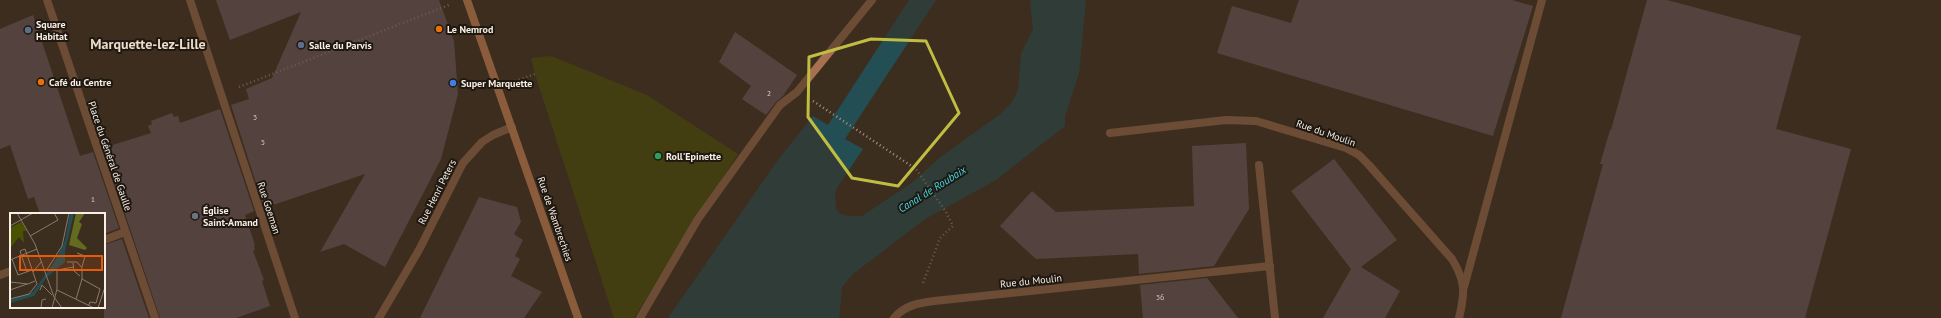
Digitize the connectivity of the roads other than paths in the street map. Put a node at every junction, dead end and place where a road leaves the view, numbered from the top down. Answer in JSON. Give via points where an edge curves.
{"nodes":[{"id":1,"x":47,"y":0,"type":"edge"},
{"id":2,"x":190,"y":0,"type":"edge"},
{"id":3,"x":466,"y":0,"type":"edge"},
{"id":4,"x":872,"y":0,"type":"edge"},
{"id":5,"x":1542,"y":0,"type":"edge"},
{"id":6,"x":512,"y":127,"type":"junction"},
{"id":7,"x":1110,"y":133,"type":"dead end"},
{"id":8,"x":1259,"y":165,"type":"dead end"},
{"id":9,"x":125,"y":232,"type":"junction"},
{"id":10,"x":105,"y":240,"type":"edge"},
{"id":11,"x":1270,"y":266,"type":"junction"},
{"id":12,"x":10,"y":271,"type":"edge"},
{"id":13,"x":0,"y":275,"type":"edge"},
{"id":14,"x":1464,"y":287,"type":"junction"},
{"id":15,"x":155,"y":318,"type":"edge"},
{"id":16,"x":295,"y":318,"type":"edge"},
{"id":17,"x":379,"y":318,"type":"edge"},
{"id":18,"x":578,"y":318,"type":"edge"},
{"id":19,"x":640,"y":318,"type":"edge"},
{"id":20,"x":894,"y":318,"type":"edge"},
{"id":21,"x":1275,"y":318,"type":"edge"},
{"id":22,"x":1459,"y":318,"type":"edge"}],
"edges":[{"from":1,"to":9,"type":"street","name":"Place du Général de Gaulle"},
{"from":2,"to":16,"type":"street","name":"Rue Goeman"},
{"from":3,"to":6,"type":"main road"},
{"from":4,"to":19,"type":"street","via":[[797,92],[780,105],[698,220]]},
{"from":5,"to":14,"type":"street"},
{"from":6,"to":17,"type":"street","name":"Rue Henri Peters","via":[[482,142],[463,163],[420,250]]},
{"from":6,"to":18,"type":"main road","name":"Rue de Wambrechies"},
{"from":7,"to":14,"type":"street","name":"Rue du Moulin","via":[[1242,119],[1265,123],[1346,148],[1368,164],[1452,259],[1461,274]]},
{"from":8,"to":11,"type":"street"},
{"from":9,"to":10,"type":"street"},
{"from":9,"to":15,"type":"street","name":"Place du Général de Gaulle"},
{"from":11,"to":20,"type":"street","name":"Rue du Moulin","via":[[934,301],[905,308]]},
{"from":11,"to":21,"type":"street"},
{"from":12,"to":13,"type":"street"},
{"from":14,"to":22,"type":"street","name":"Rue du Moulin"}]}
